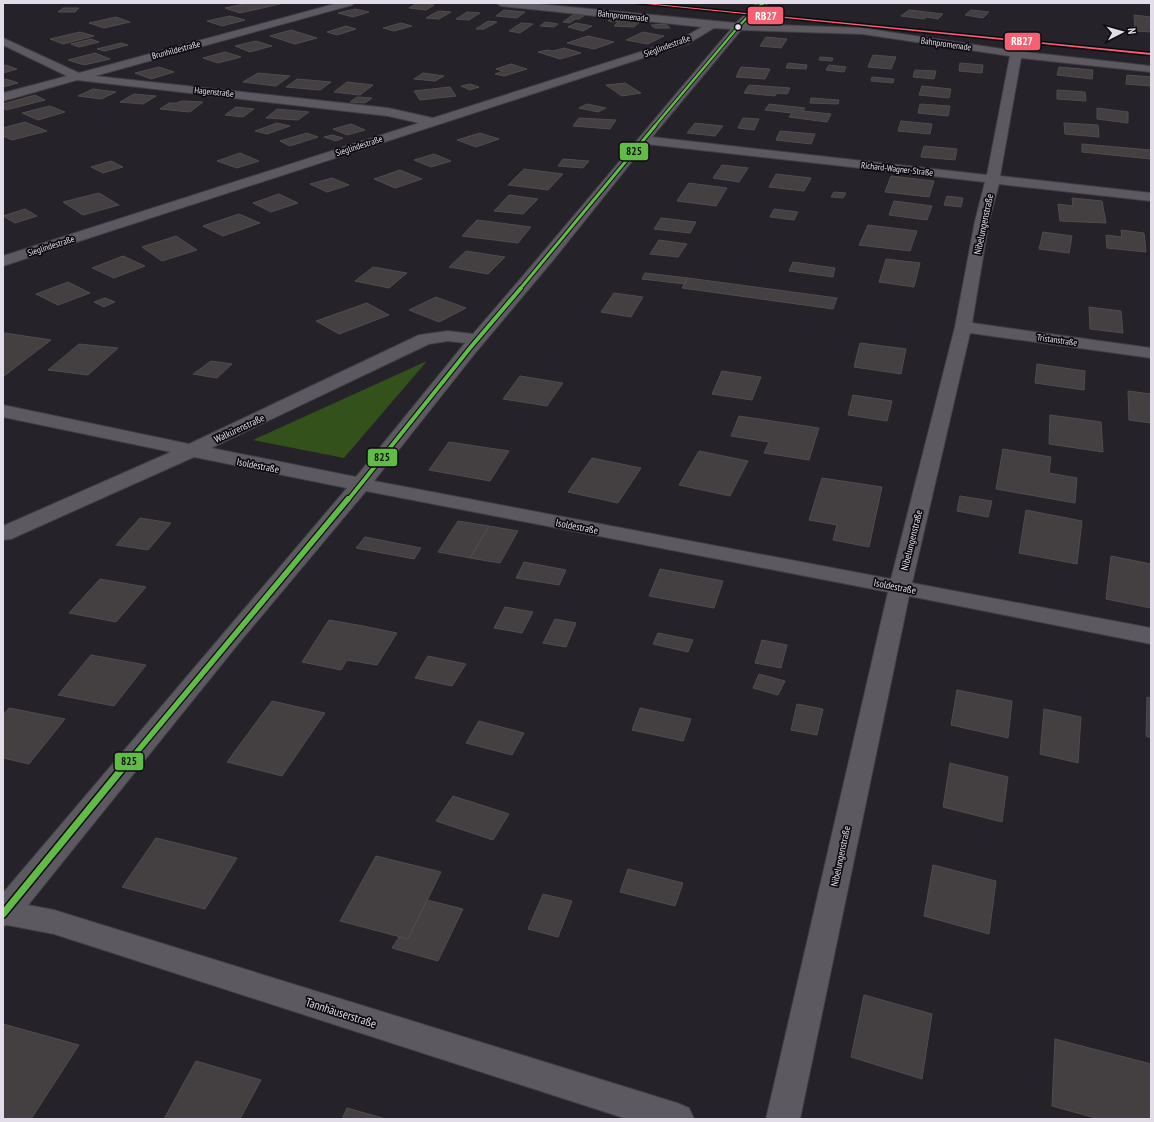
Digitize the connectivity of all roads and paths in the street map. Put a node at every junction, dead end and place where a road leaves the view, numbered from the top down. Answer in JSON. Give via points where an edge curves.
{"nodes":[{"id":1,"x":349,"y":3,"type":"edge"},
{"id":2,"x":501,"y":3,"type":"edge"},
{"id":3,"x":748,"y":4,"type":"edge"},
{"id":4,"x":763,"y":4,"type":"edge"},
{"id":5,"x":712,"y":25,"type":"junction"},
{"id":6,"x":738,"y":27,"type":"junction"},
{"id":7,"x":3,"y":41,"type":"edge"},
{"id":8,"x":1016,"y":54,"type":"junction"},
{"id":9,"x":1151,"y":69,"type":"edge"},
{"id":10,"x":78,"y":77,"type":"junction"},
{"id":11,"x":3,"y":97,"type":"edge"},
{"id":12,"x":433,"y":122,"type":"junction"},
{"id":13,"x":643,"y":140,"type":"junction"},
{"id":14,"x":993,"y":179,"type":"junction"},
{"id":15,"x":1151,"y":196,"type":"edge"},
{"id":16,"x":3,"y":261,"type":"edge"},
{"id":17,"x":963,"y":327,"type":"junction"},
{"id":18,"x":477,"y":340,"type":"junction"},
{"id":19,"x":1151,"y":353,"type":"edge"},
{"id":20,"x":3,"y":411,"type":"edge"},
{"id":21,"x":190,"y":451,"type":"junction"},
{"id":22,"x":360,"y":485,"type":"junction"},
{"id":23,"x":3,"y":534,"type":"edge"},
{"id":24,"x":900,"y":587,"type":"junction"},
{"id":25,"x":1151,"y":636,"type":"edge"},
{"id":26,"x":4,"y":913,"type":"edge"},
{"id":27,"x":677,"y":1119,"type":"edge"},
{"id":28,"x":783,"y":1119,"type":"edge"}],
"edges":[{"from":1,"to":10,"type":"street","name":"Brunhildestraße"},
{"from":2,"to":5,"type":"street","name":"Bahnpromenade"},
{"from":3,"to":4,"type":"street"},
{"from":4,"to":6,"type":"street"},
{"from":5,"to":6,"type":"street","name":"Bahnpromenade"},
{"from":5,"to":12,"type":"street","name":"Sieglindestraße","via":[[685,41]]},
{"from":6,"to":8,"type":"street","name":"Bahnpromenade","via":[[862,31]]},
{"from":6,"to":13,"type":"street"},
{"from":7,"to":10,"type":"street","name":"Hagenstraße"},
{"from":8,"to":9,"type":"street","name":"Bahnpromenade"},
{"from":8,"to":14,"type":"street","name":"Nibelungenstraße"},
{"from":10,"to":11,"type":"street","name":"Brunhildestraße"},
{"from":10,"to":12,"type":"street","name":"Hagenstraße","via":[[388,112]]},
{"from":12,"to":16,"type":"street","name":"Sieglindestraße"},
{"from":13,"to":14,"type":"street","name":"Richard-Wagner-Straße"},
{"from":13,"to":18,"type":"street"},
{"from":14,"to":15,"type":"street","name":"Richard-Wagner-Straße"},
{"from":14,"to":17,"type":"street","name":"Nibelungenstraße","via":[[982,222]]},
{"from":17,"to":19,"type":"street","name":"Tristanstraße"},
{"from":17,"to":24,"type":"street","name":"Nibelungenstraße"},
{"from":18,"to":21,"type":"street","name":"Walkürenstraße","via":[[448,336],[425,339]]},
{"from":18,"to":22,"type":"street"},
{"from":20,"to":21,"type":"street","name":"Isoldestraße"},
{"from":21,"to":22,"type":"street","name":"Isoldestraße"},
{"from":21,"to":23,"type":"street","name":"Walkürenstraße"},
{"from":22,"to":24,"type":"street","name":"Isoldestraße"},
{"from":22,"to":26,"type":"street"},
{"from":24,"to":25,"type":"street","name":"Isoldestraße"},
{"from":24,"to":28,"type":"street","name":"Nibelungenstraße"},
{"from":26,"to":27,"type":"street","name":"Tannhäuserstraße","via":[[54,922]]}]}
